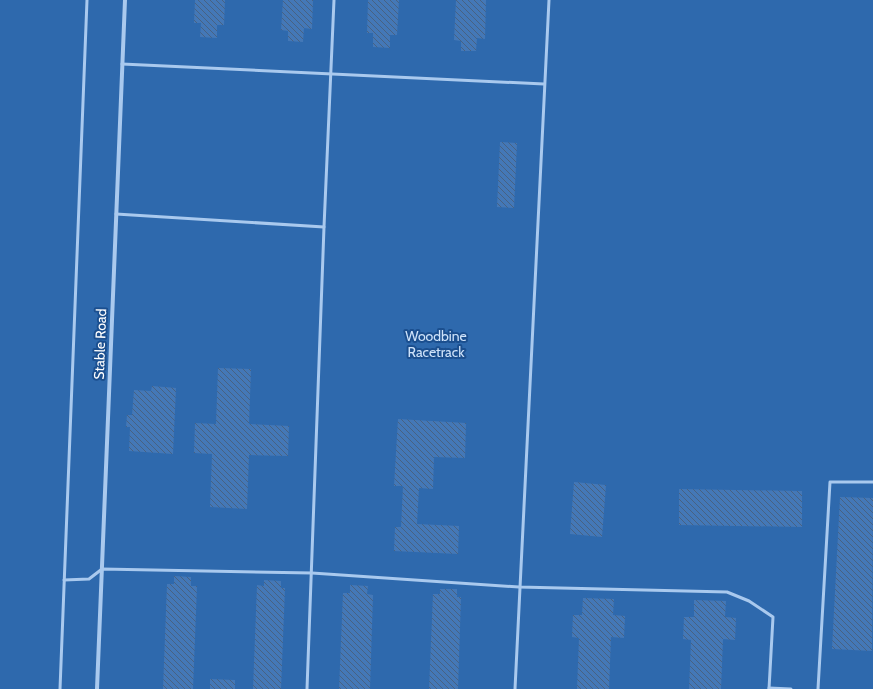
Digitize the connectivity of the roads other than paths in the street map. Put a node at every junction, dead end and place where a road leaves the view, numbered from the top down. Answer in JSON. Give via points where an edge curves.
{"nodes":[{"id":1,"x":87,"y":0,"type":"edge"},
{"id":2,"x":125,"y":0,"type":"edge"},
{"id":3,"x":334,"y":0,"type":"edge"},
{"id":4,"x":549,"y":0,"type":"edge"},
{"id":5,"x":122,"y":64,"type":"junction"},
{"id":6,"x":331,"y":73,"type":"junction"},
{"id":7,"x":544,"y":84,"type":"junction"},
{"id":8,"x":116,"y":214,"type":"junction"},
{"id":9,"x":324,"y":227,"type":"junction"},
{"id":10,"x":873,"y":482,"type":"edge"},
{"id":11,"x":102,"y":569,"type":"junction"},
{"id":12,"x":312,"y":573,"type":"junction"},
{"id":13,"x":64,"y":580,"type":"junction"},
{"id":14,"x":519,"y":587,"type":"junction"},
{"id":15,"x":60,"y":689,"type":"edge"},
{"id":16,"x":97,"y":689,"type":"edge"},
{"id":17,"x":307,"y":689,"type":"edge"},
{"id":18,"x":515,"y":689,"type":"edge"},
{"id":19,"x":769,"y":689,"type":"edge"},
{"id":20,"x":791,"y":689,"type":"edge"},
{"id":21,"x":818,"y":689,"type":"edge"}],
"edges":[{"from":1,"to":13,"type":"lane"},
{"from":2,"to":5,"type":"street","name":"Stable Road"},
{"from":3,"to":6,"type":"lane"},
{"from":4,"to":7,"type":"lane"},
{"from":5,"to":6,"type":"lane"},
{"from":5,"to":8,"type":"street","name":"Stable Road"},
{"from":6,"to":7,"type":"lane"},
{"from":6,"to":9,"type":"lane"},
{"from":7,"to":14,"type":"lane"},
{"from":8,"to":9,"type":"lane"},
{"from":8,"to":11,"type":"street","name":"Stable Road"},
{"from":9,"to":12,"type":"lane"},
{"from":10,"to":21,"type":"lane","via":[[830,482]]},
{"from":11,"to":12,"type":"lane"},
{"from":11,"to":13,"type":"lane","via":[[89,579]]},
{"from":11,"to":16,"type":"street","name":"Stable Road"},
{"from":12,"to":14,"type":"lane"},
{"from":12,"to":17,"type":"lane"},
{"from":13,"to":15,"type":"lane"},
{"from":14,"to":18,"type":"lane"},
{"from":14,"to":19,"type":"lane","via":[[727,592],[749,601],[773,617]]},
{"from":19,"to":20,"type":"lane"}]}
